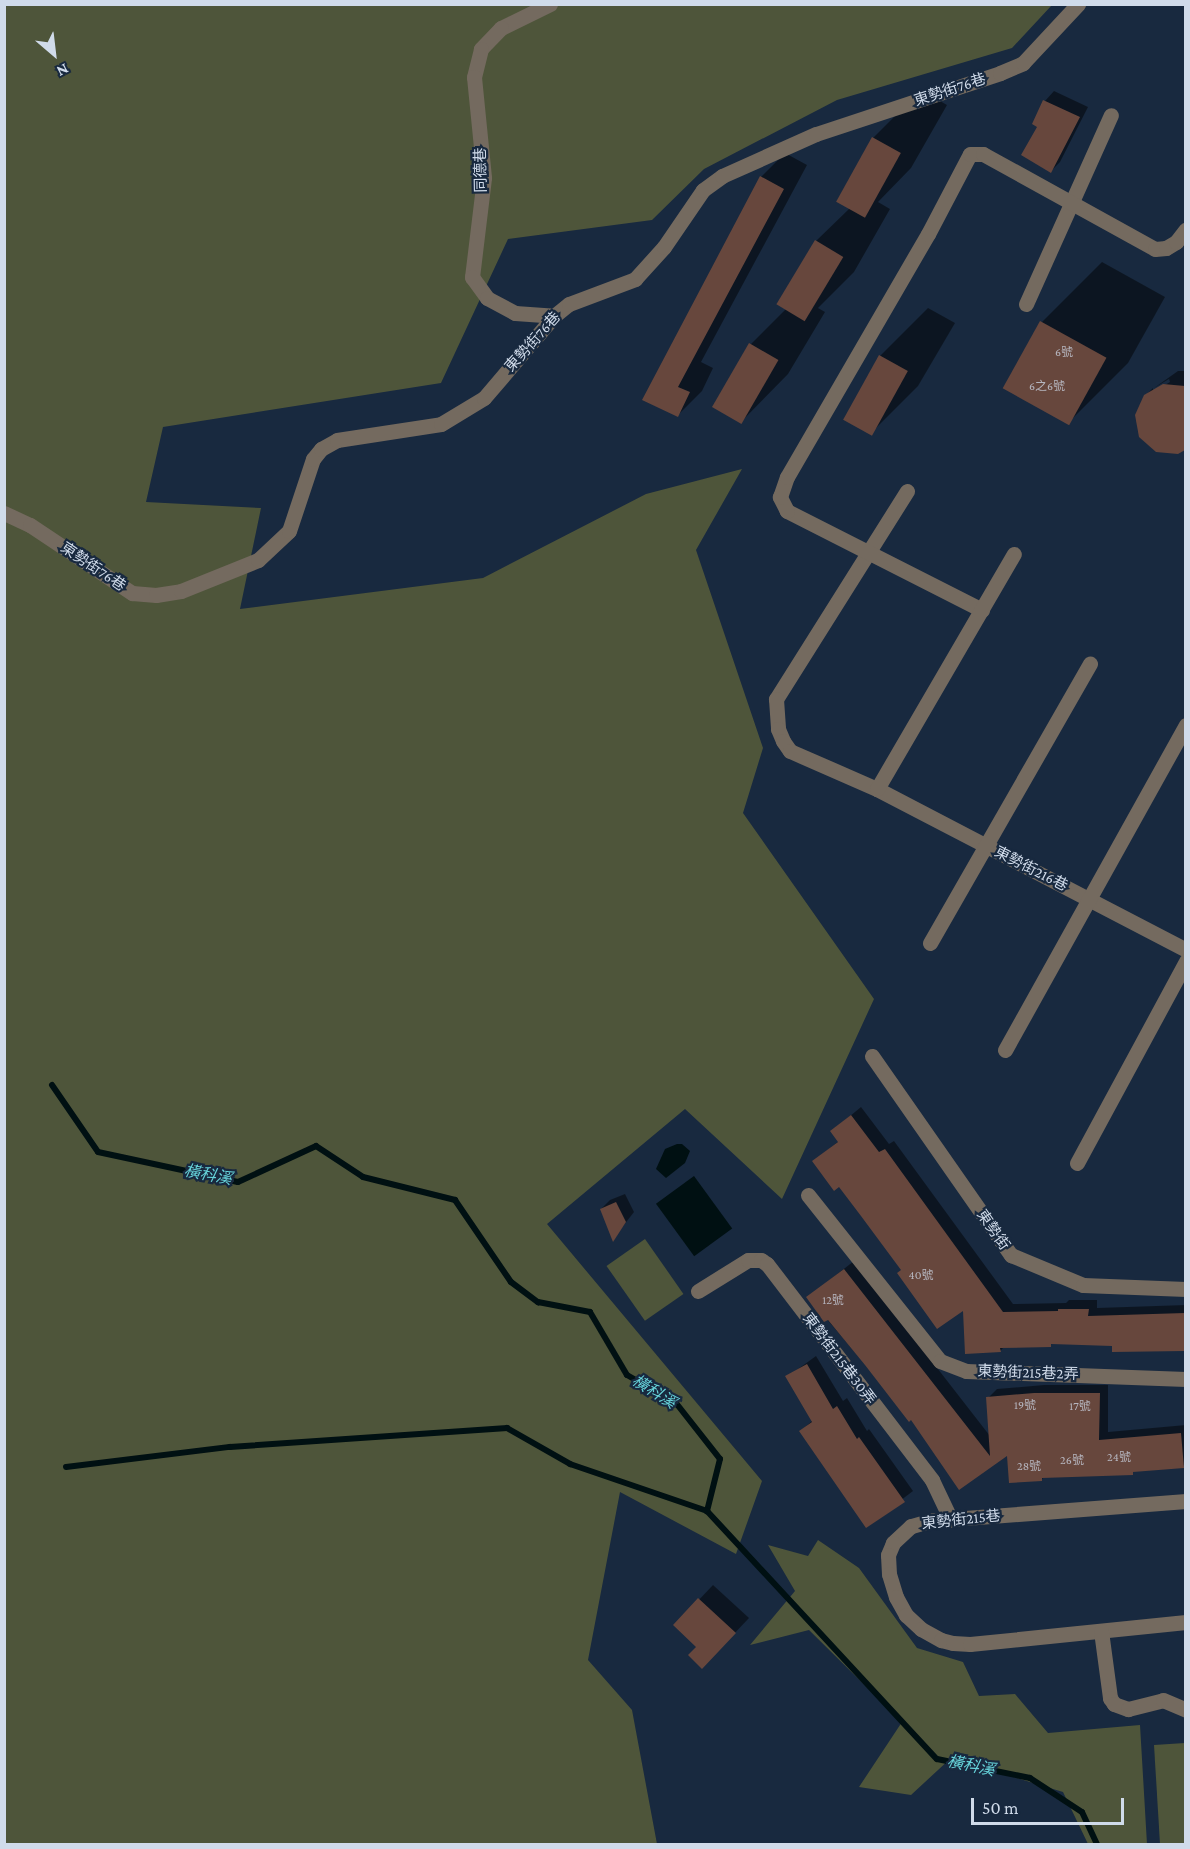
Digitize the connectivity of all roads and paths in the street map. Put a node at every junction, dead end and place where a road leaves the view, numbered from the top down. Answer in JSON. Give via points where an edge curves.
{"nodes":[{"id":1,"x":550,"y":4,"type":"edge"},
{"id":2,"x":1078,"y":4,"type":"edge"},
{"id":3,"x":1111,"y":115,"type":"dead end"},
{"id":4,"x":1071,"y":204,"type":"junction"},
{"id":5,"x":1185,"y":229,"type":"edge"},
{"id":6,"x":1026,"y":304,"type":"dead end"},
{"id":7,"x":554,"y":316,"type":"junction"},
{"id":8,"x":907,"y":491,"type":"dead end"},
{"id":9,"x":4,"y":513,"type":"edge"},
{"id":10,"x":868,"y":554,"type":"junction"},
{"id":11,"x":1014,"y":554,"type":"dead end"},
{"id":12,"x":982,"y":610,"type":"junction"},
{"id":13,"x":1090,"y":664,"type":"dead end"},
{"id":14,"x":1185,"y":725,"type":"edge"},
{"id":15,"x":877,"y":789,"type":"junction"},
{"id":16,"x":986,"y":846,"type":"junction"},
{"id":17,"x":1089,"y":899,"type":"junction"},
{"id":18,"x":930,"y":943,"type":"dead end"},
{"id":19,"x":1185,"y":950,"type":"edge"},
{"id":20,"x":1185,"y":961,"type":"edge"},
{"id":21,"x":1005,"y":1050,"type":"dead end"},
{"id":22,"x":872,"y":1056,"type":"dead end"},
{"id":23,"x":1077,"y":1163,"type":"dead end"},
{"id":24,"x":808,"y":1195,"type":"dead end"},
{"id":25,"x":1185,"y":1289,"type":"edge"},
{"id":26,"x":698,"y":1291,"type":"dead end"},
{"id":27,"x":1185,"y":1379,"type":"edge"},
{"id":28,"x":1185,"y":1502,"type":"edge"},
{"id":29,"x":951,"y":1520,"type":"junction"},
{"id":30,"x":1185,"y":1622,"type":"edge"},
{"id":31,"x":1101,"y":1632,"type":"junction"},
{"id":32,"x":1185,"y":1710,"type":"edge"}],
"edges":[{"from":1,"to":7,"type":"street","name":"同德巷","via":[[501,28],[481,49],[474,77],[484,178],[472,277],[487,298],[515,313]]},
{"from":2,"to":7,"type":"street","name":"東勢街76巷","via":[[1023,63],[816,134],[722,176],[703,190],[664,247],[635,279],[569,304]]},
{"from":3,"to":4,"type":"street"},
{"from":4,"to":5,"type":"street","via":[[1155,249],[1176,242]]},
{"from":4,"to":6,"type":"street"},
{"from":4,"to":10,"type":"street","via":[[982,153],[966,158],[928,234],[787,477],[780,497],[787,511]]},
{"from":7,"to":9,"type":"street","name":"東勢街76巷","via":[[484,398],[441,424],[337,440],[321,449],[313,459],[289,531],[277,545],[258,560],[181,591],[132,593],[30,525]]},
{"from":8,"to":10,"type":"street","name":"東勢街216巷"},
{"from":10,"to":12,"type":"street"},
{"from":10,"to":15,"type":"street","name":"東勢街216巷","via":[[776,699],[778,729],[790,751]]},
{"from":11,"to":12,"type":"street"},
{"from":12,"to":15,"type":"street"},
{"from":13,"to":16,"type":"street"},
{"from":14,"to":17,"type":"street"},
{"from":15,"to":16,"type":"street","name":"東勢街216巷"},
{"from":16,"to":17,"type":"street","name":"東勢街216巷"},
{"from":16,"to":18,"type":"street"},
{"from":17,"to":19,"type":"street","name":"東勢街216巷"},
{"from":17,"to":21,"type":"street"},
{"from":20,"to":23,"type":"street"},
{"from":22,"to":25,"type":"street","name":"東勢街","via":[[1011,1255],[1083,1286]]},
{"from":24,"to":27,"type":"street","name":"東勢街215巷2弄","via":[[940,1361],[966,1371]]},
{"from":26,"to":29,"type":"street","name":"東勢街215巷30弄","via":[[748,1260],[766,1264],[932,1480]]},
{"from":28,"to":29,"type":"street","name":"東勢街215巷"},
{"from":29,"to":31,"type":"street","name":"東勢街215巷","via":[[911,1526],[893,1543],[888,1555],[896,1597],[906,1615],[921,1629],[941,1640],[970,1644]]},
{"from":30,"to":31,"type":"street","name":"東勢街215巷"},
{"from":31,"to":32,"type":"street","via":[[1114,1704],[1128,1709],[1163,1700]]}]}
